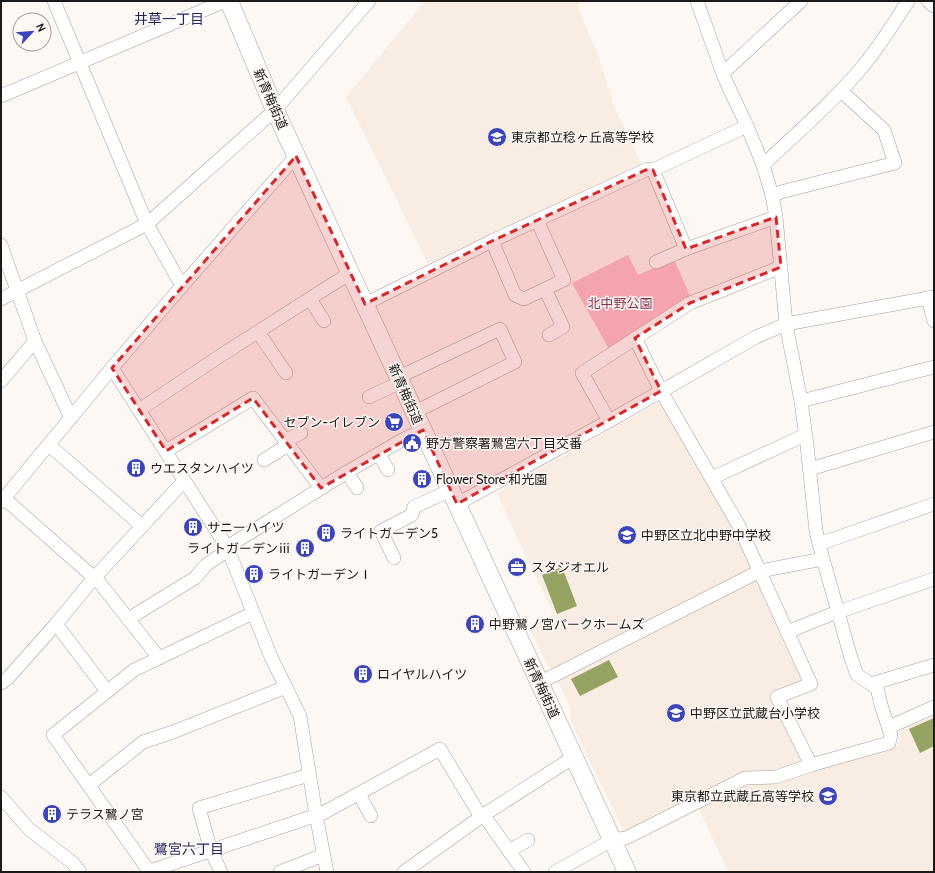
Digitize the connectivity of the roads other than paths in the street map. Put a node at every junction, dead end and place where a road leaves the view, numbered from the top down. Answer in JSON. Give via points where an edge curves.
{"nodes":[{"id":1,"x":54,"y":1,"type":"edge"},
{"id":2,"x":225,"y":1,"type":"edge"},
{"id":3,"x":229,"y":1,"type":"edge"},
{"id":4,"x":697,"y":1,"type":"edge"},
{"id":5,"x":801,"y":1,"type":"edge"},
{"id":6,"x":908,"y":1,"type":"edge"},
{"id":7,"x":928,"y":1,"type":"edge"},
{"id":8,"x":368,"y":2,"type":"edge"},
{"id":9,"x":934,"y":6,"type":"edge"},
{"id":10,"x":80,"y":62,"type":"junction"},
{"id":11,"x":723,"y":72,"type":"junction"},
{"id":12,"x":841,"y":91,"type":"junction"},
{"id":13,"x":1,"y":96,"type":"edge"},
{"id":14,"x":275,"y":110,"type":"junction"},
{"id":15,"x":747,"y":126,"type":"junction"},
{"id":16,"x":296,"y":156,"type":"junction"},
{"id":17,"x":763,"y":165,"type":"junction"},
{"id":18,"x":653,"y":170,"type":"junction"},
{"id":19,"x":772,"y":196,"type":"junction"},
{"id":20,"x":776,"y":217,"type":"junction"},
{"id":21,"x":537,"y":220,"type":"junction"},
{"id":22,"x":147,"y":224,"type":"junction"},
{"id":23,"x":492,"y":241,"type":"junction"},
{"id":24,"x":1,"y":245,"type":"edge"},
{"id":25,"x":686,"y":248,"type":"junction"},
{"id":26,"x":656,"y":262,"type":"dead end"},
{"id":27,"x":781,"y":267,"type":"junction"},
{"id":28,"x":350,"y":273,"type":"junction"},
{"id":29,"x":182,"y":286,"type":"junction"},
{"id":30,"x":545,"y":289,"type":"junction"},
{"id":31,"x":18,"y":290,"type":"junction"},
{"id":32,"x":931,"y":297,"type":"edge"},
{"id":33,"x":1,"y":299,"type":"edge"},
{"id":34,"x":310,"y":299,"type":"junction"},
{"id":35,"x":364,"y":304,"type":"junction"},
{"id":36,"x":324,"y":321,"type":"dead end"},
{"id":37,"x":934,"y":322,"type":"edge"},
{"id":38,"x":786,"y":324,"type":"junction"},
{"id":39,"x":258,"y":332,"type":"junction"},
{"id":40,"x":549,"y":335,"type":"dead end"},
{"id":41,"x":636,"y":338,"type":"junction"},
{"id":42,"x":35,"y":341,"type":"junction"},
{"id":43,"x":934,"y":367,"type":"edge"},
{"id":44,"x":112,"y":368,"type":"junction"},
{"id":45,"x":286,"y":373,"type":"dead end"},
{"id":46,"x":400,"y":380,"type":"junction"},
{"id":47,"x":1,"y":381,"type":"edge"},
{"id":48,"x":661,"y":391,"type":"junction"},
{"id":49,"x":369,"y":397,"type":"dead end"},
{"id":50,"x":801,"y":401,"type":"junction"},
{"id":51,"x":139,"y":410,"type":"junction"},
{"id":52,"x":415,"y":412,"type":"junction"},
{"id":53,"x":71,"y":418,"type":"junction"},
{"id":54,"x":609,"y":421,"type":"junction"},
{"id":55,"x":423,"y":430,"type":"junction"},
{"id":56,"x":301,"y":432,"type":"dead end"},
{"id":57,"x":934,"y":432,"type":"edge"},
{"id":58,"x":805,"y":435,"type":"junction"},
{"id":59,"x":287,"y":443,"type":"junction"},
{"id":60,"x":48,"y":445,"type":"junction"},
{"id":61,"x":166,"y":451,"type":"junction"},
{"id":62,"x":379,"y":454,"type":"junction"},
{"id":63,"x":264,"y":460,"type":"dead end"},
{"id":64,"x":810,"y":469,"type":"junction"},
{"id":65,"x":388,"y":470,"type":"dead end"},
{"id":66,"x":347,"y":472,"type":"junction"},
{"id":67,"x":712,"y":478,"type":"junction"},
{"id":68,"x":184,"y":481,"type":"junction"},
{"id":69,"x":321,"y":488,"type":"junction"},
{"id":70,"x":357,"y":488,"type":"dead end"},
{"id":71,"x":454,"y":497,"type":"junction"},
{"id":72,"x":3,"y":500,"type":"edge"},
{"id":73,"x":934,"y":504,"type":"edge"},
{"id":74,"x":413,"y":512,"type":"junction"},
{"id":75,"x":420,"y":524,"type":"dead end"},
{"id":76,"x":142,"y":526,"type":"junction"},
{"id":77,"x":819,"y":544,"type":"junction"},
{"id":78,"x":228,"y":549,"type":"junction"},
{"id":79,"x":387,"y":554,"type":"dead end"},
{"id":80,"x":823,"y":558,"type":"junction"},
{"id":81,"x":760,"y":571,"type":"junction"},
{"id":82,"x":94,"y":578,"type":"junction"},
{"id":83,"x":934,"y":579,"type":"edge"},
{"id":84,"x":838,"y":612,"type":"junction"},
{"id":85,"x":253,"y":613,"type":"junction"},
{"id":86,"x":128,"y":619,"type":"junction"},
{"id":87,"x":56,"y":624,"type":"junction"},
{"id":88,"x":787,"y":632,"type":"junction"},
{"id":89,"x":159,"y":658,"type":"junction"},
{"id":90,"x":934,"y":665,"type":"edge"},
{"id":91,"x":539,"y":682,"type":"junction"},
{"id":92,"x":1,"y":683,"type":"edge"},
{"id":93,"x":872,"y":684,"type":"junction"},
{"id":94,"x":286,"y":686,"type":"junction"},
{"id":95,"x":107,"y":692,"type":"junction"},
{"id":96,"x":934,"y":707,"type":"edge"},
{"id":97,"x":889,"y":727,"type":"junction"},
{"id":98,"x":574,"y":757,"type":"junction"},
{"id":99,"x":811,"y":765,"type":"junction"},
{"id":100,"x":310,"y":775,"type":"junction"},
{"id":101,"x":89,"y":785,"type":"junction"},
{"id":102,"x":359,"y":794,"type":"junction"},
{"id":103,"x":1,"y":797,"type":"edge"},
{"id":104,"x":316,"y":815,"type":"junction"},
{"id":105,"x":371,"y":816,"type":"dead end"},
{"id":106,"x":482,"y":816,"type":"junction"},
{"id":107,"x":528,"y":840,"type":"dead end"},
{"id":108,"x":612,"y":840,"type":"junction"},
{"id":109,"x":211,"y":851,"type":"junction"},
{"id":110,"x":509,"y":851,"type":"junction"},
{"id":111,"x":323,"y":855,"type":"junction"},
{"id":112,"x":148,"y":871,"type":"edge"},
{"id":113,"x":80,"y":872,"type":"edge"},
{"id":114,"x":221,"y":872,"type":"edge"},
{"id":115,"x":280,"y":872,"type":"edge"},
{"id":116,"x":327,"y":872,"type":"edge"},
{"id":117,"x":404,"y":872,"type":"edge"},
{"id":118,"x":524,"y":872,"type":"edge"},
{"id":119,"x":555,"y":872,"type":"edge"},
{"id":120,"x":627,"y":872,"type":"edge"}],
"edges":[{"from":1,"to":10,"type":"street"},
{"from":2,"to":10,"type":"street"},
{"from":3,"to":14,"type":"main road","name":"新青梅街道"},
{"from":4,"to":11,"type":"street"},
{"from":5,"to":11,"type":"street"},
{"from":6,"to":12,"type":"street","via":[[868,60]]},
{"from":7,"to":9,"type":"street"},
{"from":8,"to":14,"type":"street"},
{"from":10,"to":13,"type":"street"},
{"from":10,"to":22,"type":"street"},
{"from":11,"to":15,"type":"street"},
{"from":12,"to":17,"type":"street"},
{"from":12,"to":19,"type":"street","via":[[884,130],[895,162]]},
{"from":14,"to":16,"type":"main road","name":"新青梅街道"},
{"from":14,"to":22,"type":"street"},
{"from":15,"to":17,"type":"street"},
{"from":15,"to":18,"type":"street"},
{"from":16,"to":28,"type":"main road","name":"新青梅街道"},
{"from":16,"to":29,"type":"street"},
{"from":17,"to":19,"type":"street"},
{"from":18,"to":21,"type":"street","via":[[648,169]]},
{"from":18,"to":25,"type":"street"},
{"from":19,"to":20,"type":"street"},
{"from":20,"to":25,"type":"street"},
{"from":20,"to":27,"type":"street"},
{"from":21,"to":23,"type":"street"},
{"from":21,"to":30,"type":"street","via":[[564,280]]},
{"from":22,"to":29,"type":"street"},
{"from":22,"to":31,"type":"street"},
{"from":23,"to":30,"type":"street","via":[[516,295],[524,299]]},
{"from":23,"to":35,"type":"street"},
{"from":24,"to":31,"type":"street"},
{"from":25,"to":26,"type":"street"},
{"from":27,"to":38,"type":"street"},
{"from":27,"to":41,"type":"street","via":[[690,303]]},
{"from":28,"to":34,"type":"street"},
{"from":28,"to":35,"type":"main road","name":"新青梅街道"},
{"from":29,"to":44,"type":"street"},
{"from":30,"to":40,"type":"street","via":[[563,327]]},
{"from":31,"to":33,"type":"street"},
{"from":31,"to":42,"type":"street"},
{"from":32,"to":37,"type":"street"},
{"from":32,"to":38,"type":"street"},
{"from":34,"to":36,"type":"street"},
{"from":34,"to":39,"type":"street"},
{"from":35,"to":46,"type":"main road","name":"新青梅街道"},
{"from":38,"to":48,"type":"street","via":[[756,337]]},
{"from":38,"to":50,"type":"street"},
{"from":39,"to":45,"type":"street"},
{"from":39,"to":51,"type":"street"},
{"from":41,"to":48,"type":"street"},
{"from":41,"to":54,"type":"street","via":[[582,373]]},
{"from":42,"to":47,"type":"street"},
{"from":42,"to":53,"type":"street"},
{"from":43,"to":50,"type":"street"},
{"from":44,"to":51,"type":"street"},
{"from":44,"to":53,"type":"street"},
{"from":46,"to":49,"type":"street"},
{"from":46,"to":52,"type":"main road","name":"新青梅街道"},
{"from":46,"to":52,"type":"street","via":[[500,329],[515,362]]},
{"from":48,"to":54,"type":"street"},
{"from":48,"to":67,"type":"street"},
{"from":50,"to":58,"type":"street"},
{"from":51,"to":61,"type":"street"},
{"from":52,"to":55,"type":"main road","name":"新青梅街道"},
{"from":53,"to":60,"type":"street"},
{"from":54,"to":71,"type":"street"},
{"from":55,"to":62,"type":"street"},
{"from":55,"to":71,"type":"main road","name":"新青梅街道"},
{"from":56,"to":59,"type":"street"},
{"from":57,"to":64,"type":"street"},
{"from":58,"to":64,"type":"street"},
{"from":58,"to":67,"type":"street"},
{"from":59,"to":61,"type":"street","via":[[254,398]]},
{"from":59,"to":63,"type":"street"},
{"from":59,"to":69,"type":"street"},
{"from":60,"to":72,"type":"street"},
{"from":60,"to":76,"type":"street"},
{"from":61,"to":68,"type":"street"},
{"from":62,"to":65,"type":"street"},
{"from":62,"to":66,"type":"street"},
{"from":64,"to":77,"type":"street"},
{"from":66,"to":69,"type":"street"},
{"from":66,"to":70,"type":"street"},
{"from":67,"to":81,"type":"street"},
{"from":68,"to":76,"type":"street"},
{"from":68,"to":78,"type":"street"},
{"from":69,"to":78,"type":"street"},
{"from":71,"to":74,"type":"street","via":[[414,507]]},
{"from":71,"to":91,"type":"main road","name":"新青梅街道"},
{"from":72,"to":82,"type":"street"},
{"from":73,"to":77,"type":"street"},
{"from":74,"to":75,"type":"street"},
{"from":74,"to":79,"type":"street","via":[[412,515],[381,531]]},
{"from":76,"to":82,"type":"street"},
{"from":77,"to":80,"type":"street"},
{"from":78,"to":85,"type":"street"},
{"from":78,"to":86,"type":"street","via":[[206,565],[195,578]]},
{"from":80,"to":81,"type":"street"},
{"from":80,"to":84,"type":"street"},
{"from":81,"to":88,"type":"street"},
{"from":81,"to":91,"type":"street"},
{"from":82,"to":86,"type":"street"},
{"from":82,"to":87,"type":"street"},
{"from":83,"to":84,"type":"street"},
{"from":84,"to":88,"type":"street"},
{"from":84,"to":93,"type":"street","via":[[857,675]]},
{"from":85,"to":89,"type":"street"},
{"from":85,"to":94,"type":"street"},
{"from":86,"to":89,"type":"street"},
{"from":87,"to":92,"type":"street"},
{"from":87,"to":95,"type":"street"},
{"from":88,"to":99,"type":"street","via":[[811,684],[777,697]]},
{"from":89,"to":95,"type":"street","via":[[134,670]]},
{"from":90,"to":93,"type":"street"},
{"from":91,"to":98,"type":"main road","name":"新青梅街道"},
{"from":93,"to":97,"type":"street","via":[[877,688]]},
{"from":94,"to":100,"type":"street","via":[[300,716]]},
{"from":94,"to":101,"type":"street","via":[[143,742]]},
{"from":95,"to":101,"type":"street","via":[[54,735]]},
{"from":96,"to":97,"type":"street"},
{"from":97,"to":99,"type":"street","via":[[889,743]]},
{"from":98,"to":106,"type":"street"},
{"from":98,"to":108,"type":"main road","name":"新青梅街道"},
{"from":99,"to":108,"type":"street","via":[[776,777],[745,778],[626,838]]},
{"from":100,"to":104,"type":"street"},
{"from":100,"to":109,"type":"street","via":[[199,808]]},
{"from":101,"to":112,"type":"street"},
{"from":102,"to":104,"type":"street"},
{"from":102,"to":105,"type":"street"},
{"from":102,"to":106,"type":"street","via":[[440,749]]},
{"from":103,"to":113,"type":"street","via":[[29,829],[73,863]]},
{"from":104,"to":109,"type":"street"},
{"from":104,"to":111,"type":"street"},
{"from":106,"to":110,"type":"street"},
{"from":106,"to":117,"type":"street"},
{"from":107,"to":110,"type":"street"},
{"from":108,"to":119,"type":"street"},
{"from":108,"to":120,"type":"main road","name":"新青梅街道"},
{"from":109,"to":112,"type":"street"},
{"from":109,"to":114,"type":"street"},
{"from":110,"to":118,"type":"street"},
{"from":111,"to":115,"type":"street"},
{"from":111,"to":116,"type":"street"}]}
